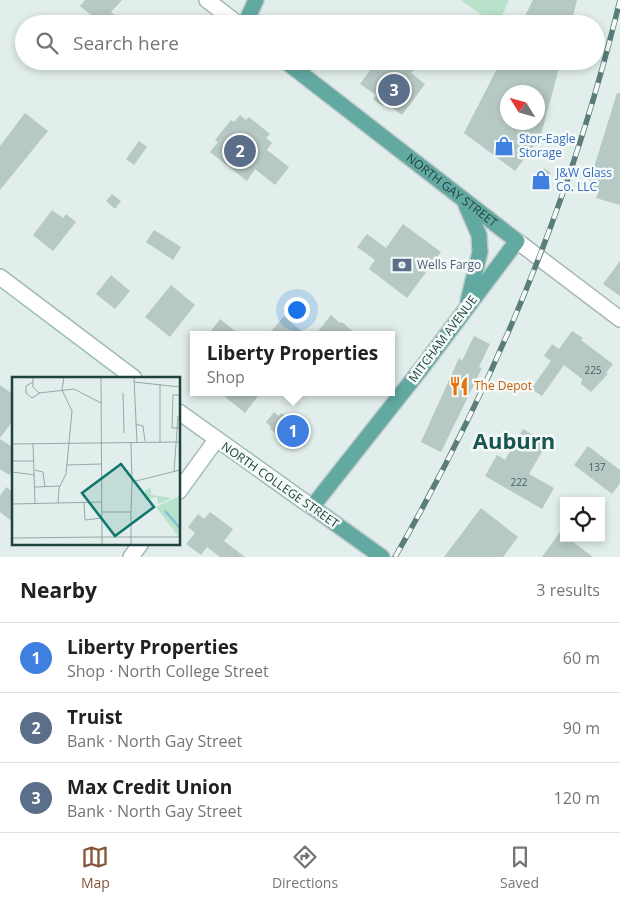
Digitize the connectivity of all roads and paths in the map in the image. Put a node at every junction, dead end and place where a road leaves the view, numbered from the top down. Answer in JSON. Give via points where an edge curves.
{"nodes":[{"id":1,"x":207,"y":0,"type":"edge"},
{"id":2,"x":256,"y":0,"type":"edge"},
{"id":3,"x":226,"y":15,"type":"edge"},
{"id":4,"x":249,"y":15,"type":"edge"},
{"id":5,"x":296,"y":70,"type":"edge"},
{"id":6,"x":466,"y":204,"type":"junction"},
{"id":7,"x":516,"y":241,"type":"junction"},
{"id":8,"x":0,"y":277,"type":"edge"},
{"id":9,"x":466,"y":310,"type":"junction"},
{"id":10,"x":620,"y":319,"type":"edge"},
{"id":11,"x":133,"y":377,"type":"edge"},
{"id":12,"x":180,"y":413,"type":"edge"},
{"id":13,"x":216,"y":440,"type":"junction"},
{"id":14,"x":180,"y":490,"type":"edge"},
{"id":15,"x":312,"y":507,"type":"junction"},
{"id":16,"x":140,"y":544,"type":"edge"},
{"id":17,"x":131,"y":557,"type":"edge"},
{"id":18,"x":382,"y":557,"type":"edge"}],
"edges":[{"from":1,"to":3,"type":"main road"},
{"from":2,"to":4,"type":"main road"},
{"from":5,"to":6,"type":"main road","name":"NORTH GAY STREET"},
{"from":6,"to":7,"type":"main road","name":"NORTH GAY STREET"},
{"from":6,"to":9,"type":"main road","via":[[479,235],[480,252]]},
{"from":7,"to":9,"type":"main road","name":"MITCHAM AVENUE"},
{"from":7,"to":10,"type":"main road","name":"NORTH GAY STREET"},
{"from":8,"to":11,"type":"main road"},
{"from":9,"to":15,"type":"main road","name":"MITCHAM AVENUE"},
{"from":12,"to":13,"type":"main road","name":"NORTH COLLEGE STREET"},
{"from":13,"to":14,"type":"main road"},
{"from":13,"to":15,"type":"main road","name":"NORTH COLLEGE STREET"},
{"from":15,"to":18,"type":"main road","name":"NORTH COLLEGE STREET"},
{"from":16,"to":17,"type":"main road"}]}
